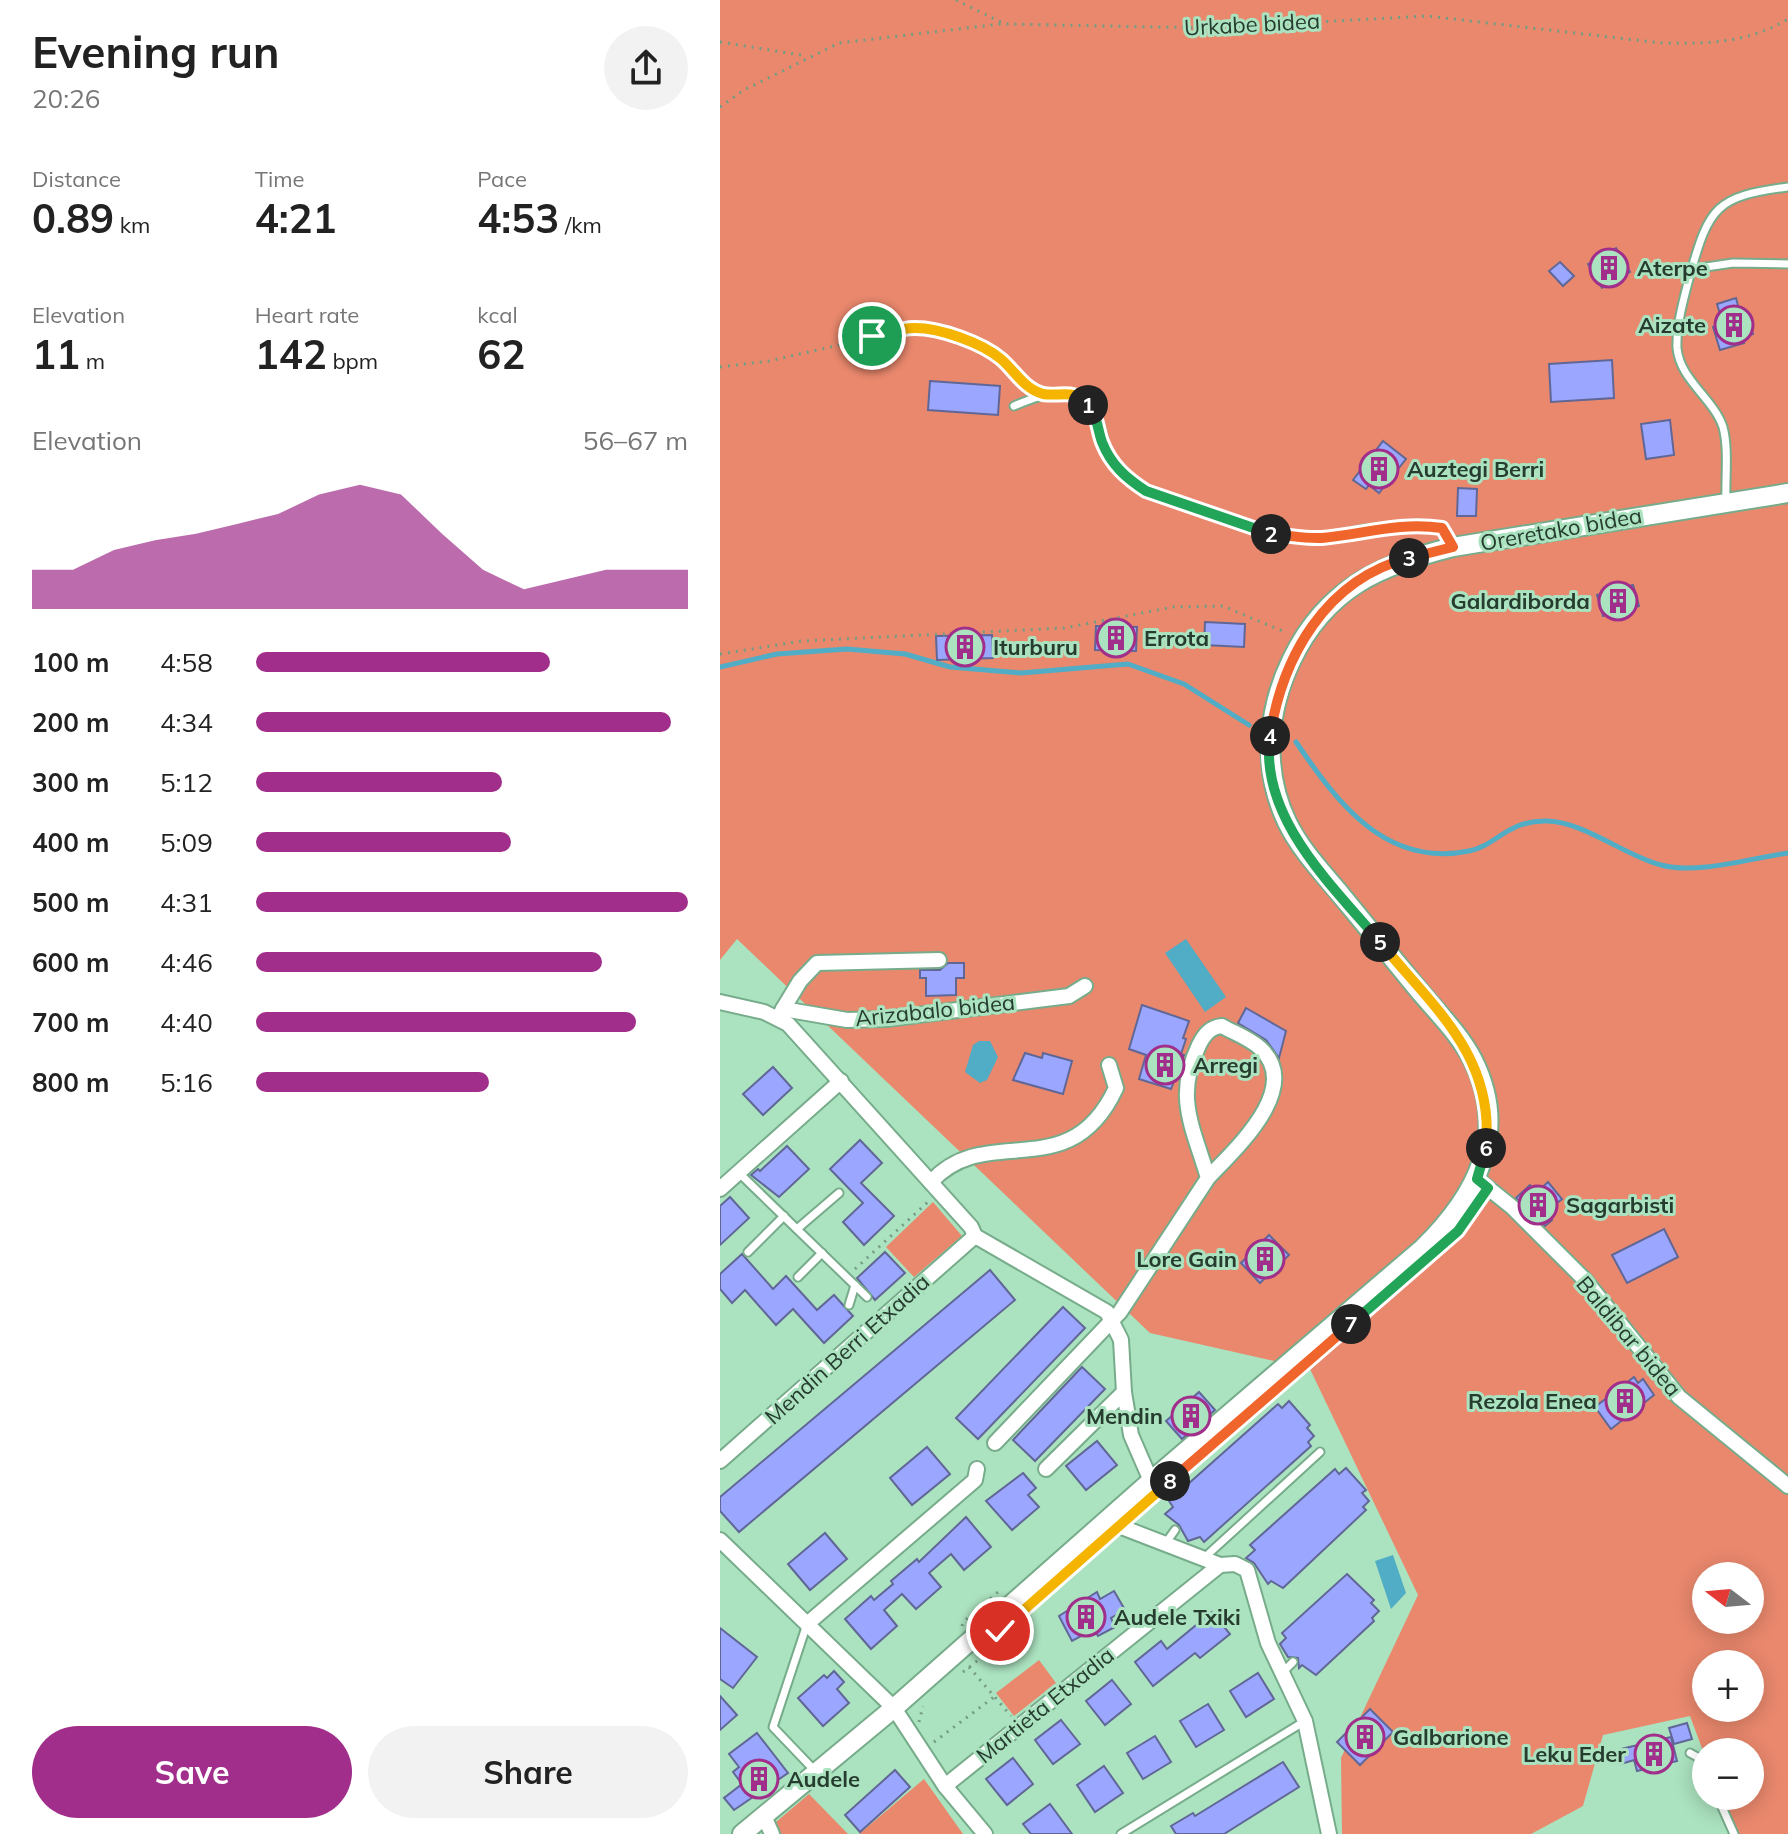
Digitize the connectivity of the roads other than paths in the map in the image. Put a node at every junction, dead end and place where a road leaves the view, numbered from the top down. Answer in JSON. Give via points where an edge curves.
{"nodes":[{"id":1,"x":1788,"y":187,"type":"edge"},
{"id":2,"x":1788,"y":264,"type":"edge"},
{"id":3,"x":1692,"y":269,"type":"junction"},
{"id":4,"x":1014,"y":406,"type":"dead end"},
{"id":5,"x":1788,"y":493,"type":"edge"},
{"id":6,"x":1726,"y":501,"type":"junction"},
{"id":7,"x":1453,"y":547,"type":"junction"},
{"id":8,"x":939,"y":960,"type":"dead end"},
{"id":9,"x":1085,"y":986,"type":"dead end"},
{"id":10,"x":720,"y":1002,"type":"edge"},
{"id":11,"x":781,"y":1013,"type":"junction"},
{"id":12,"x":1109,"y":1065,"type":"dead end"},
{"id":13,"x":841,"y":1081,"type":"junction"},
{"id":14,"x":738,"y":1172,"type":"junction"},
{"id":15,"x":1208,"y":1178,"type":"junction"},
{"id":16,"x":1477,"y":1179,"type":"junction"},
{"id":17,"x":935,"y":1186,"type":"junction"},
{"id":18,"x":720,"y":1189,"type":"edge"},
{"id":19,"x":839,"y":1193,"type":"dead end"},
{"id":20,"x":784,"y":1216,"type":"junction"},
{"id":21,"x":797,"y":1229,"type":"junction"},
{"id":22,"x":975,"y":1236,"type":"junction"},
{"id":23,"x":748,"y":1252,"type":"dead end"},
{"id":24,"x":822,"y":1253,"type":"junction"},
{"id":25,"x":798,"y":1277,"type":"dead end"},
{"id":26,"x":855,"y":1285,"type":"junction"},
{"id":27,"x":867,"y":1297,"type":"dead end"},
{"id":28,"x":849,"y":1305,"type":"dead end"},
{"id":29,"x":1112,"y":1321,"type":"junction"},
{"id":30,"x":1124,"y":1392,"type":"junction"},
{"id":31,"x":995,"y":1443,"type":"dead end"},
{"id":32,"x":1320,"y":1452,"type":"dead end"},
{"id":33,"x":720,"y":1461,"type":"edge"},
{"id":34,"x":977,"y":1469,"type":"dead end"},
{"id":35,"x":1046,"y":1469,"type":"dead end"},
{"id":36,"x":1151,"y":1481,"type":"junction"},
{"id":37,"x":1788,"y":1486,"type":"edge"},
{"id":38,"x":1106,"y":1521,"type":"junction"},
{"id":39,"x":1175,"y":1530,"type":"dead end"},
{"id":40,"x":720,"y":1540,"type":"edge"},
{"id":41,"x":1165,"y":1544,"type":"junction"},
{"id":42,"x":1204,"y":1558,"type":"junction"},
{"id":43,"x":1220,"y":1565,"type":"junction"},
{"id":44,"x":807,"y":1624,"type":"junction"},
{"id":45,"x":894,"y":1708,"type":"junction"},
{"id":46,"x":1305,"y":1721,"type":"junction"},
{"id":47,"x":818,"y":1773,"type":"junction"},
{"id":48,"x":945,"y":1786,"type":"junction"},
{"id":49,"x":1723,"y":1810,"type":"edge"},
{"id":50,"x":764,"y":1816,"type":"junction"},
{"id":51,"x":742,"y":1834,"type":"edge"},
{"id":52,"x":772,"y":1834,"type":"edge"},
{"id":53,"x":985,"y":1834,"type":"edge"},
{"id":54,"x":1121,"y":1834,"type":"edge"},
{"id":55,"x":1329,"y":1834,"type":"edge"},
{"id":56,"x":1734,"y":1834,"type":"edge"}],
"edges":[{"from":1,"to":3,"type":"lane","via":[[1748,192],[1731,200],[1705,223]]},
{"from":2,"to":3,"type":"lane"},
{"from":3,"to":6,"type":"lane","via":[[1677,349],[1687,375],[1713,406],[1723,429]]},
{"from":4,"to":7,"type":"lane","via":[[1065,391],[1084,399],[1097,416],[1115,467],[1146,491],[1266,534],[1321,538],[1418,524],[1442,528]]},
{"from":5,"to":6,"type":"main road","name":"Oreretako bidea"},
{"from":6,"to":7,"type":"main road","name":"Oreretako bidea"},
{"from":7,"to":16,"type":"main road","name":"Oreretako bidea","via":[[1400,560],[1350,586],[1301,640],[1282,679],[1269,745],[1287,821],[1311,860],[1473,1059],[1488,1122]]},
{"from":8,"to":11,"type":"street","via":[[817,963]]},
{"from":9,"to":11,"type":"street","name":"Arizabalo bidea","via":[[1069,996],[886,1019]]},
{"from":10,"to":11,"type":"street","name":"Arizabalo bidea"},
{"from":11,"to":13,"type":"street"},
{"from":12,"to":17,"type":"street","via":[[1116,1088],[1097,1121],[1080,1135],[1043,1149],[962,1157],[945,1166]]},
{"from":13,"to":14,"type":"street"},
{"from":13,"to":17,"type":"street"},
{"from":14,"to":18,"type":"street"},
{"from":14,"to":20,"type":"lane"},
{"from":15,"to":15,"type":"street","via":[[1258,1126],[1273,1080],[1262,1050],[1222,1026],[1202,1039],[1184,1096]]},
{"from":15,"to":29,"type":"street"},
{"from":16,"to":36,"type":"main road","name":"Oreretako bidea","via":[[1455,1217],[1423,1248]]},
{"from":16,"to":37,"type":"street","name":"Baldibar bidea","via":[[1584,1279],[1679,1397]]},
{"from":17,"to":22,"type":"street"},
{"from":19,"to":21,"type":"lane"},
{"from":20,"to":21,"type":"lane"},
{"from":20,"to":23,"type":"lane"},
{"from":21,"to":24,"type":"lane"},
{"from":22,"to":29,"type":"street","via":[[1097,1304]]},
{"from":22,"to":33,"type":"street","name":"Mendin Berri Etxadia"},
{"from":24,"to":25,"type":"lane"},
{"from":24,"to":26,"type":"lane"},
{"from":26,"to":27,"type":"lane"},
{"from":26,"to":28,"type":"lane"},
{"from":29,"to":30,"type":"street","via":[[1121,1340]]},
{"from":29,"to":31,"type":"street"},
{"from":30,"to":35,"type":"street"},
{"from":30,"to":36,"type":"street","via":[[1131,1435]]},
{"from":32,"to":42,"type":"lane"},
{"from":34,"to":44,"type":"street","via":[[975,1480]]},
{"from":36,"to":38,"type":"main road","name":"Oreretako bidea"},
{"from":38,"to":41,"type":"street"},
{"from":38,"to":45,"type":"main road","name":"Oreretako bidea"},
{"from":39,"to":41,"type":"lane"},
{"from":40,"to":44,"type":"street"},
{"from":41,"to":42,"type":"street"},
{"from":42,"to":43,"type":"street"},
{"from":43,"to":46,"type":"street","via":[[1235,1564],[1254,1579],[1268,1643],[1287,1667]]},
{"from":43,"to":48,"type":"street","name":"Martieta Etxadia"},
{"from":44,"to":45,"type":"street"},
{"from":44,"to":47,"type":"lane","via":[[773,1727]]},
{"from":45,"to":47,"type":"main road","name":"Oreretako bidea"},
{"from":45,"to":48,"type":"street"},
{"from":46,"to":54,"type":"lane"},
{"from":46,"to":55,"type":"street"},
{"from":47,"to":50,"type":"main road","name":"Oreretako bidea"},
{"from":48,"to":53,"type":"street"},
{"from":49,"to":56,"type":"lane"},
{"from":50,"to":51,"type":"main road","name":"Oreretako bidea"},
{"from":50,"to":52,"type":"street"}]}
